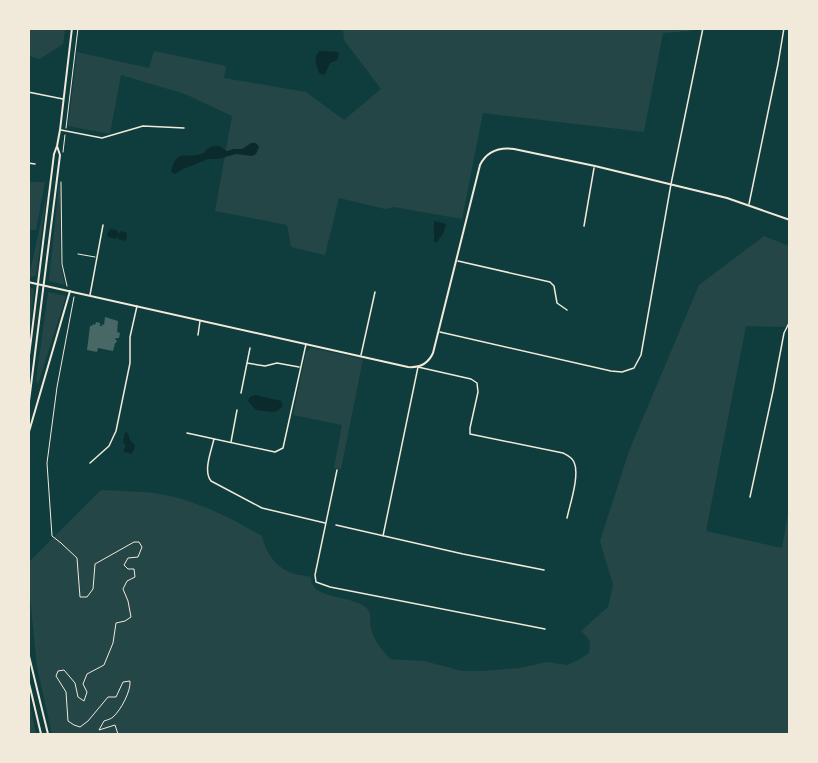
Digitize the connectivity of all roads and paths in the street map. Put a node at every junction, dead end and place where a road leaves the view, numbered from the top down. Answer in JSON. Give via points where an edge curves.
{"nodes":[{"id":1,"x":72,"y":28,"type":"edge"},
{"id":2,"x":78,"y":28,"type":"edge"},
{"id":3,"x":703,"y":28,"type":"edge"},
{"id":4,"x":784,"y":28,"type":"edge"},
{"id":5,"x":28,"y":92,"type":"edge"},
{"id":6,"x":64,"y":99,"type":"junction"},
{"id":7,"x":184,"y":128,"type":"dead end"},
{"id":8,"x":60,"y":130,"type":"junction"},
{"id":9,"x":66,"y":131,"type":"junction"},
{"id":10,"x":57,"y":146,"type":"junction"},
{"id":11,"x":63,"y":152,"type":"dead end"},
{"id":12,"x":28,"y":163,"type":"edge"},
{"id":13,"x":34,"y":164,"type":"dead end"},
{"id":14,"x":595,"y":166,"type":"junction"},
{"id":15,"x":61,"y":180,"type":"dead end"},
{"id":16,"x":671,"y":184,"type":"junction"},
{"id":17,"x":749,"y":205,"type":"junction"},
{"id":18,"x":789,"y":220,"type":"edge"},
{"id":19,"x":103,"y":225,"type":"dead end"},
{"id":20,"x":584,"y":226,"type":"dead end"},
{"id":21,"x":78,"y":254,"type":"dead end"},
{"id":22,"x":97,"y":257,"type":"junction"},
{"id":23,"x":457,"y":261,"type":"junction"},
{"id":24,"x":28,"y":282,"type":"edge"},
{"id":25,"x":68,"y":291,"type":"junction"},
{"id":26,"x":75,"y":292,"type":"junction"},
{"id":27,"x":375,"y":292,"type":"dead end"},
{"id":28,"x":90,"y":296,"type":"junction"},
{"id":29,"x":137,"y":306,"type":"junction"},
{"id":30,"x":567,"y":310,"type":"dead end"},
{"id":31,"x":201,"y":320,"type":"junction"},
{"id":32,"x":789,"y":321,"type":"edge"},
{"id":33,"x":439,"y":332,"type":"junction"},
{"id":34,"x":198,"y":335,"type":"dead end"},
{"id":35,"x":306,"y":344,"type":"junction"},
{"id":36,"x":250,"y":348,"type":"dead end"},
{"id":37,"x":361,"y":356,"type":"junction"},
{"id":38,"x":247,"y":363,"type":"junction"},
{"id":39,"x":28,"y":364,"type":"edge"},
{"id":40,"x":418,"y":367,"type":"junction"},
{"id":41,"x":301,"y":368,"type":"junction"},
{"id":42,"x":241,"y":393,"type":"dead end"},
{"id":43,"x":28,"y":409,"type":"edge"},
{"id":44,"x":237,"y":410,"type":"dead end"},
{"id":45,"x":187,"y":433,"type":"dead end"},
{"id":46,"x":28,"y":435,"type":"edge"},
{"id":47,"x":214,"y":439,"type":"junction"},
{"id":48,"x":231,"y":443,"type":"junction"},
{"id":49,"x":90,"y":463,"type":"dead end"},
{"id":50,"x":337,"y":470,"type":"dead end"},
{"id":51,"x":750,"y":497,"type":"dead end"},
{"id":52,"x":567,"y":518,"type":"dead end"},
{"id":53,"x":326,"y":523,"type":"junction"},
{"id":54,"x":336,"y":525,"type":"dead end"},
{"id":55,"x":384,"y":536,"type":"junction"},
{"id":56,"x":544,"y":570,"type":"dead end"},
{"id":57,"x":545,"y":629,"type":"dead end"},
{"id":58,"x":28,"y":652,"type":"edge"},
{"id":59,"x":28,"y":679,"type":"edge"},
{"id":60,"x":41,"y":735,"type":"edge"},
{"id":61,"x":48,"y":735,"type":"edge"},
{"id":62,"x":118,"y":735,"type":"edge"}],
"edges":[{"from":1,"to":6,"type":"street"},
{"from":2,"to":9,"type":"path"},
{"from":3,"to":16,"type":"street"},
{"from":4,"to":17,"type":"street"},
{"from":5,"to":6,"type":"street"},
{"from":6,"to":8,"type":"street"},
{"from":7,"to":9,"type":"street","via":[[143,126],[102,138]]},
{"from":8,"to":9,"type":"street"},
{"from":8,"to":10,"type":"street"},
{"from":9,"to":11,"type":"path"},
{"from":10,"to":39,"type":"street"},
{"from":10,"to":43,"type":"street","via":[[60,155]]},
{"from":12,"to":13,"type":"street"},
{"from":14,"to":16,"type":"street"},
{"from":14,"to":20,"type":"street"},
{"from":14,"to":23,"type":"street","via":[[514,149],[504,148],[487,155],[480,165]]},
{"from":15,"to":25,"type":"path","via":[[62,264]]},
{"from":16,"to":17,"type":"street"},
{"from":16,"to":33,"type":"street","via":[[641,355],[634,368],[612,371]]},
{"from":17,"to":18,"type":"street"},
{"from":19,"to":22,"type":"street"},
{"from":21,"to":22,"type":"lane"},
{"from":22,"to":28,"type":"street"},
{"from":23,"to":30,"type":"street","via":[[550,282],[557,303]]},
{"from":23,"to":33,"type":"street"},
{"from":24,"to":25,"type":"street"},
{"from":25,"to":26,"type":"street"},
{"from":25,"to":46,"type":"street"},
{"from":26,"to":28,"type":"street"},
{"from":26,"to":62,"type":"path","via":[[47,464],[52,536],[76,558],[80,597],[87,597],[93,589],[95,564],[134,542],[142,547],[138,556],[128,558],[124,565],[134,569],[135,577],[123,589],[130,617],[116,623],[104,665],[87,674],[84,701],[64,670],[56,676],[66,692],[68,721],[80,727],[108,697],[116,697],[123,682],[130,681],[131,688],[123,702],[99,730],[115,724]]},
{"from":27,"to":37,"type":"street"},
{"from":28,"to":29,"type":"street"},
{"from":29,"to":31,"type":"street"},
{"from":29,"to":49,"type":"street","via":[[116,431],[109,446]]},
{"from":31,"to":34,"type":"street"},
{"from":31,"to":35,"type":"street"},
{"from":32,"to":51,"type":"street"},
{"from":33,"to":40,"type":"street","via":[[431,359]]},
{"from":35,"to":37,"type":"street"},
{"from":35,"to":41,"type":"street"},
{"from":36,"to":38,"type":"street"},
{"from":37,"to":40,"type":"street"},
{"from":38,"to":41,"type":"street"},
{"from":38,"to":42,"type":"street"},
{"from":40,"to":52,"type":"street","via":[[477,383],[470,434],[570,457],[575,463],[576,477]]},
{"from":40,"to":55,"type":"street"},
{"from":41,"to":48,"type":"street","via":[[283,448],[275,452]]},
{"from":44,"to":48,"type":"street"},
{"from":45,"to":47,"type":"street"},
{"from":47,"to":48,"type":"street"},
{"from":47,"to":53,"type":"street","via":[[208,478],[262,508]]},
{"from":50,"to":53,"type":"street"},
{"from":53,"to":57,"type":"street","via":[[314,580],[318,584]]},
{"from":54,"to":55,"type":"street"},
{"from":55,"to":56,"type":"street"},
{"from":58,"to":61,"type":"street"},
{"from":59,"to":60,"type":"street"}]}
